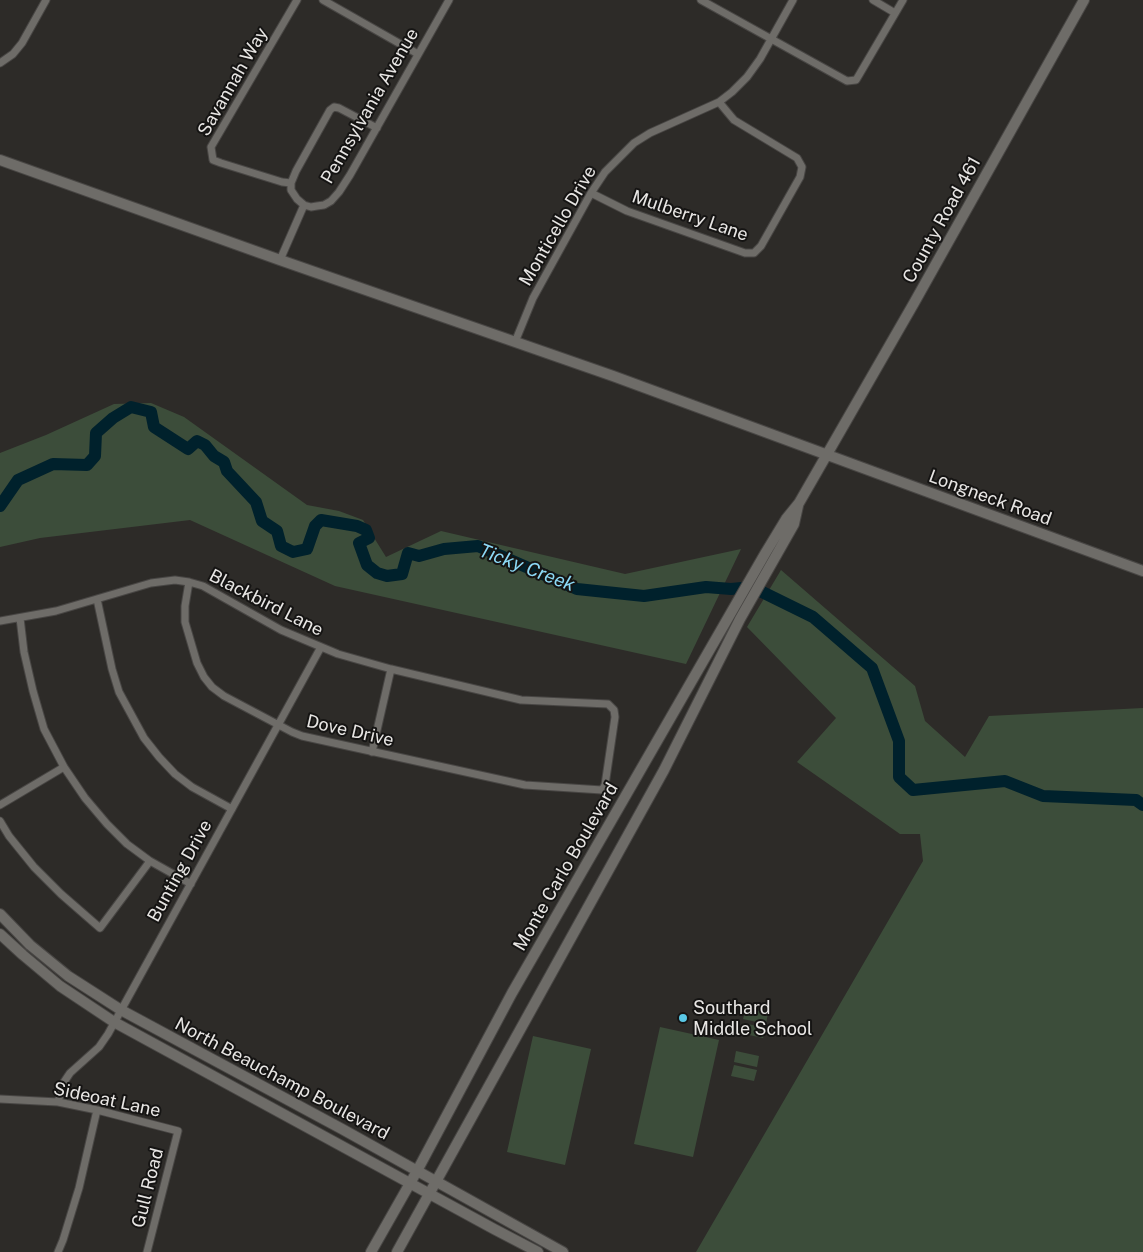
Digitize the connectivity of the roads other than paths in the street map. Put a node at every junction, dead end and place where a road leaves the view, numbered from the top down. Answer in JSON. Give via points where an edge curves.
{"nodes":[{"id":1,"x":46,"y":0,"type":"edge"},
{"id":2,"x":297,"y":0,"type":"edge"},
{"id":3,"x":323,"y":0,"type":"edge"},
{"id":4,"x":449,"y":0,"type":"edge"},
{"id":5,"x":701,"y":0,"type":"edge"},
{"id":6,"x":793,"y":0,"type":"edge"},
{"id":7,"x":873,"y":0,"type":"edge"},
{"id":8,"x":903,"y":0,"type":"edge"},
{"id":9,"x":1084,"y":0,"type":"edge"},
{"id":10,"x":895,"y":13,"type":"junction"},
{"id":11,"x":771,"y":40,"type":"junction"},
{"id":12,"x":418,"y":54,"type":"junction"},
{"id":13,"x":0,"y":63,"type":"edge"},
{"id":14,"x":718,"y":102,"type":"junction"},
{"id":15,"x":377,"y":128,"type":"junction"},
{"id":16,"x":0,"y":160,"type":"edge"},
{"id":17,"x":291,"y":183,"type":"junction"},
{"id":18,"x":592,"y":193,"type":"junction"},
{"id":19,"x":304,"y":205,"type":"junction"},
{"id":20,"x":280,"y":260,"type":"junction"},
{"id":21,"x":515,"y":342,"type":"junction"},
{"id":22,"x":827,"y":454,"type":"junction"},
{"id":23,"x":1143,"y":571,"type":"edge"},
{"id":24,"x":189,"y":582,"type":"junction"},
{"id":25,"x":97,"y":599,"type":"junction"},
{"id":26,"x":736,"y":616,"type":"junction"},
{"id":27,"x":20,"y":618,"type":"junction"},
{"id":28,"x":0,"y":621,"type":"edge"},
{"id":29,"x":321,"y":647,"type":"junction"},
{"id":30,"x":391,"y":669,"type":"junction"},
{"id":31,"x":278,"y":725,"type":"junction"},
{"id":32,"x":372,"y":752,"type":"junction"},
{"id":33,"x":64,"y":767,"type":"junction"},
{"id":34,"x":602,"y":790,"type":"joint"},
{"id":35,"x":0,"y":805,"type":"edge"},
{"id":36,"x":232,"y":808,"type":"junction"},
{"id":37,"x":0,"y":821,"type":"edge"},
{"id":38,"x":150,"y":861,"type":"junction"},
{"id":39,"x":191,"y":884,"type":"junction"},
{"id":40,"x":0,"y":914,"type":"edge"},
{"id":41,"x":0,"y":934,"type":"edge"},
{"id":42,"x":121,"y":1010,"type":"junction"},
{"id":43,"x":114,"y":1022,"type":"junction"},
{"id":44,"x":0,"y":1099,"type":"edge"},
{"id":45,"x":58,"y":1102,"type":"junction"},
{"id":46,"x":97,"y":1110,"type":"junction"},
{"id":47,"x":178,"y":1131,"type":"joint"},
{"id":48,"x":417,"y":1170,"type":"junction"},
{"id":49,"x":436,"y":1181,"type":"junction"},
{"id":50,"x":410,"y":1183,"type":"junction"},
{"id":51,"x":428,"y":1193,"type":"junction"},
{"id":52,"x":58,"y":1252,"type":"edge"},
{"id":53,"x":147,"y":1252,"type":"edge"},
{"id":54,"x":371,"y":1252,"type":"edge"},
{"id":55,"x":397,"y":1252,"type":"edge"},
{"id":56,"x":538,"y":1252,"type":"edge"},
{"id":57,"x":563,"y":1252,"type":"edge"}],
"edges":[{"from":1,"to":13,"type":"street","via":[[22,43]]},
{"from":2,"to":17,"type":"street","name":"Savannah Way","via":[[211,147],[213,160],[220,164]]},
{"from":3,"to":12,"type":"street"},
{"from":4,"to":12,"type":"street","name":"Pennsylvania Avenue"},
{"from":5,"to":11,"type":"street"},
{"from":6,"to":11,"type":"street","name":"Monticello Drive"},
{"from":7,"to":10,"type":"street"},
{"from":8,"to":10,"type":"street"},
{"from":9,"to":22,"type":"street","name":"County Road 461"},
{"from":10,"to":11,"type":"street","via":[[860,75],[851,81],[843,80]]},
{"from":11,"to":14,"type":"street","name":"Monticello Drive","via":[[747,77]]},
{"from":12,"to":15,"type":"street","name":"Pennsylvania Avenue"},
{"from":14,"to":18,"type":"street","name":"Monticello Drive","via":[[634,143],[605,172]]},
{"from":14,"to":18,"type":"street","name":"Mulberry Lane","via":[[734,120],[797,158],[802,167],[800,177],[761,246],[754,252],[745,253],[627,211]]},
{"from":15,"to":17,"type":"street","via":[[334,107]]},
{"from":15,"to":19,"type":"street","name":"Pennsylvania Avenue","via":[[340,192],[324,205]]},
{"from":16,"to":20,"type":"street","name":"Longneck Road"},
{"from":17,"to":19,"type":"street","via":[[294,195]]},
{"from":18,"to":21,"type":"street","name":"Monticello Drive","via":[[533,298]]},
{"from":19,"to":20,"type":"street"},
{"from":20,"to":21,"type":"street","name":"Longneck Road"},
{"from":21,"to":22,"type":"street","name":"Longneck Road"},
{"from":22,"to":23,"type":"street","name":"Longneck Road"},
{"from":22,"to":26,"type":"street","name":"Monte Carlo Boulevard","via":[[786,519],[771,554]]},
{"from":24,"to":25,"type":"street","name":"Blackbird Lane","via":[[151,583]]},
{"from":24,"to":29,"type":"street","name":"Blackbird Lane","via":[[203,586],[281,630]]},
{"from":24,"to":31,"type":"street","name":"Dove Drive","via":[[185,622],[204,677],[224,696]]},
{"from":25,"to":27,"type":"street","name":"Blackbird Lane","via":[[56,612]]},
{"from":25,"to":36,"type":"street","via":[[119,692],[144,738],[175,774]]},
{"from":26,"to":48,"type":"street","name":"Monte Carlo Boulevard","via":[[512,993]]},
{"from":26,"to":49,"type":"street","name":"Monte Carlo Boulevard","via":[[664,770]]},
{"from":27,"to":28,"type":"street","name":"Blackbird Lane"},
{"from":27,"to":33,"type":"street","via":[[24,652],[44,729]]},
{"from":29,"to":30,"type":"street","name":"Blackbird Lane"},
{"from":29,"to":31,"type":"street","name":"Bunting Drive"},
{"from":30,"to":32,"type":"street"},
{"from":30,"to":34,"type":"street","name":"Blackbird Lane","via":[[522,700],[608,704],[615,717],[607,779]]},
{"from":31,"to":32,"type":"street","name":"Dove Drive","via":[[302,736]]},
{"from":31,"to":36,"type":"street","name":"Bunting Drive"},
{"from":32,"to":34,"type":"street","name":"Dove Drive","via":[[525,785]]},
{"from":33,"to":35,"type":"street"},
{"from":33,"to":38,"type":"street","via":[[107,824]]},
{"from":36,"to":39,"type":"street","name":"Bunting Drive"},
{"from":37,"to":38,"type":"street","via":[[34,867],[100,928]]},
{"from":38,"to":39,"type":"street"},
{"from":39,"to":42,"type":"street","name":"Bunting Drive"},
{"from":40,"to":42,"type":"street","name":"North Beauchamp Boulevard","via":[[30,945],[68,976]]},
{"from":41,"to":43,"type":"street","name":"North Beauchamp Boulevard","via":[[60,986]]},
{"from":42,"to":43,"type":"street","name":"Bunting Drive"},
{"from":42,"to":48,"type":"street","name":"North Beauchamp Boulevard"},
{"from":43,"to":45,"type":"street","name":"Bunting Drive","via":[[99,1046],[70,1073]]},
{"from":43,"to":50,"type":"street","name":"North Beauchamp Boulevard"},
{"from":44,"to":45,"type":"street","name":"Sideoat Lane"},
{"from":45,"to":46,"type":"street","name":"Sideoat Lane"},
{"from":46,"to":47,"type":"street","name":"Sideoat Lane"},
{"from":46,"to":52,"type":"street","via":[[79,1188]]},
{"from":47,"to":53,"type":"street","name":"Gull Road"},
{"from":48,"to":49,"type":"street","name":"North Beauchamp Boulevard"},
{"from":48,"to":50,"type":"street","name":"Monte Carlo Boulevard"},
{"from":49,"to":51,"type":"street","name":"Monte Carlo Boulevard"},
{"from":49,"to":57,"type":"street","name":"North Beauchamp Boulevard"},
{"from":50,"to":51,"type":"street","name":"North Beauchamp Boulevard"},
{"from":50,"to":54,"type":"street","name":"Monte Carlo Boulevard"},
{"from":51,"to":55,"type":"street","name":"Monte Carlo Boulevard"},
{"from":51,"to":56,"type":"street","name":"North Beauchamp Boulevard"}]}
